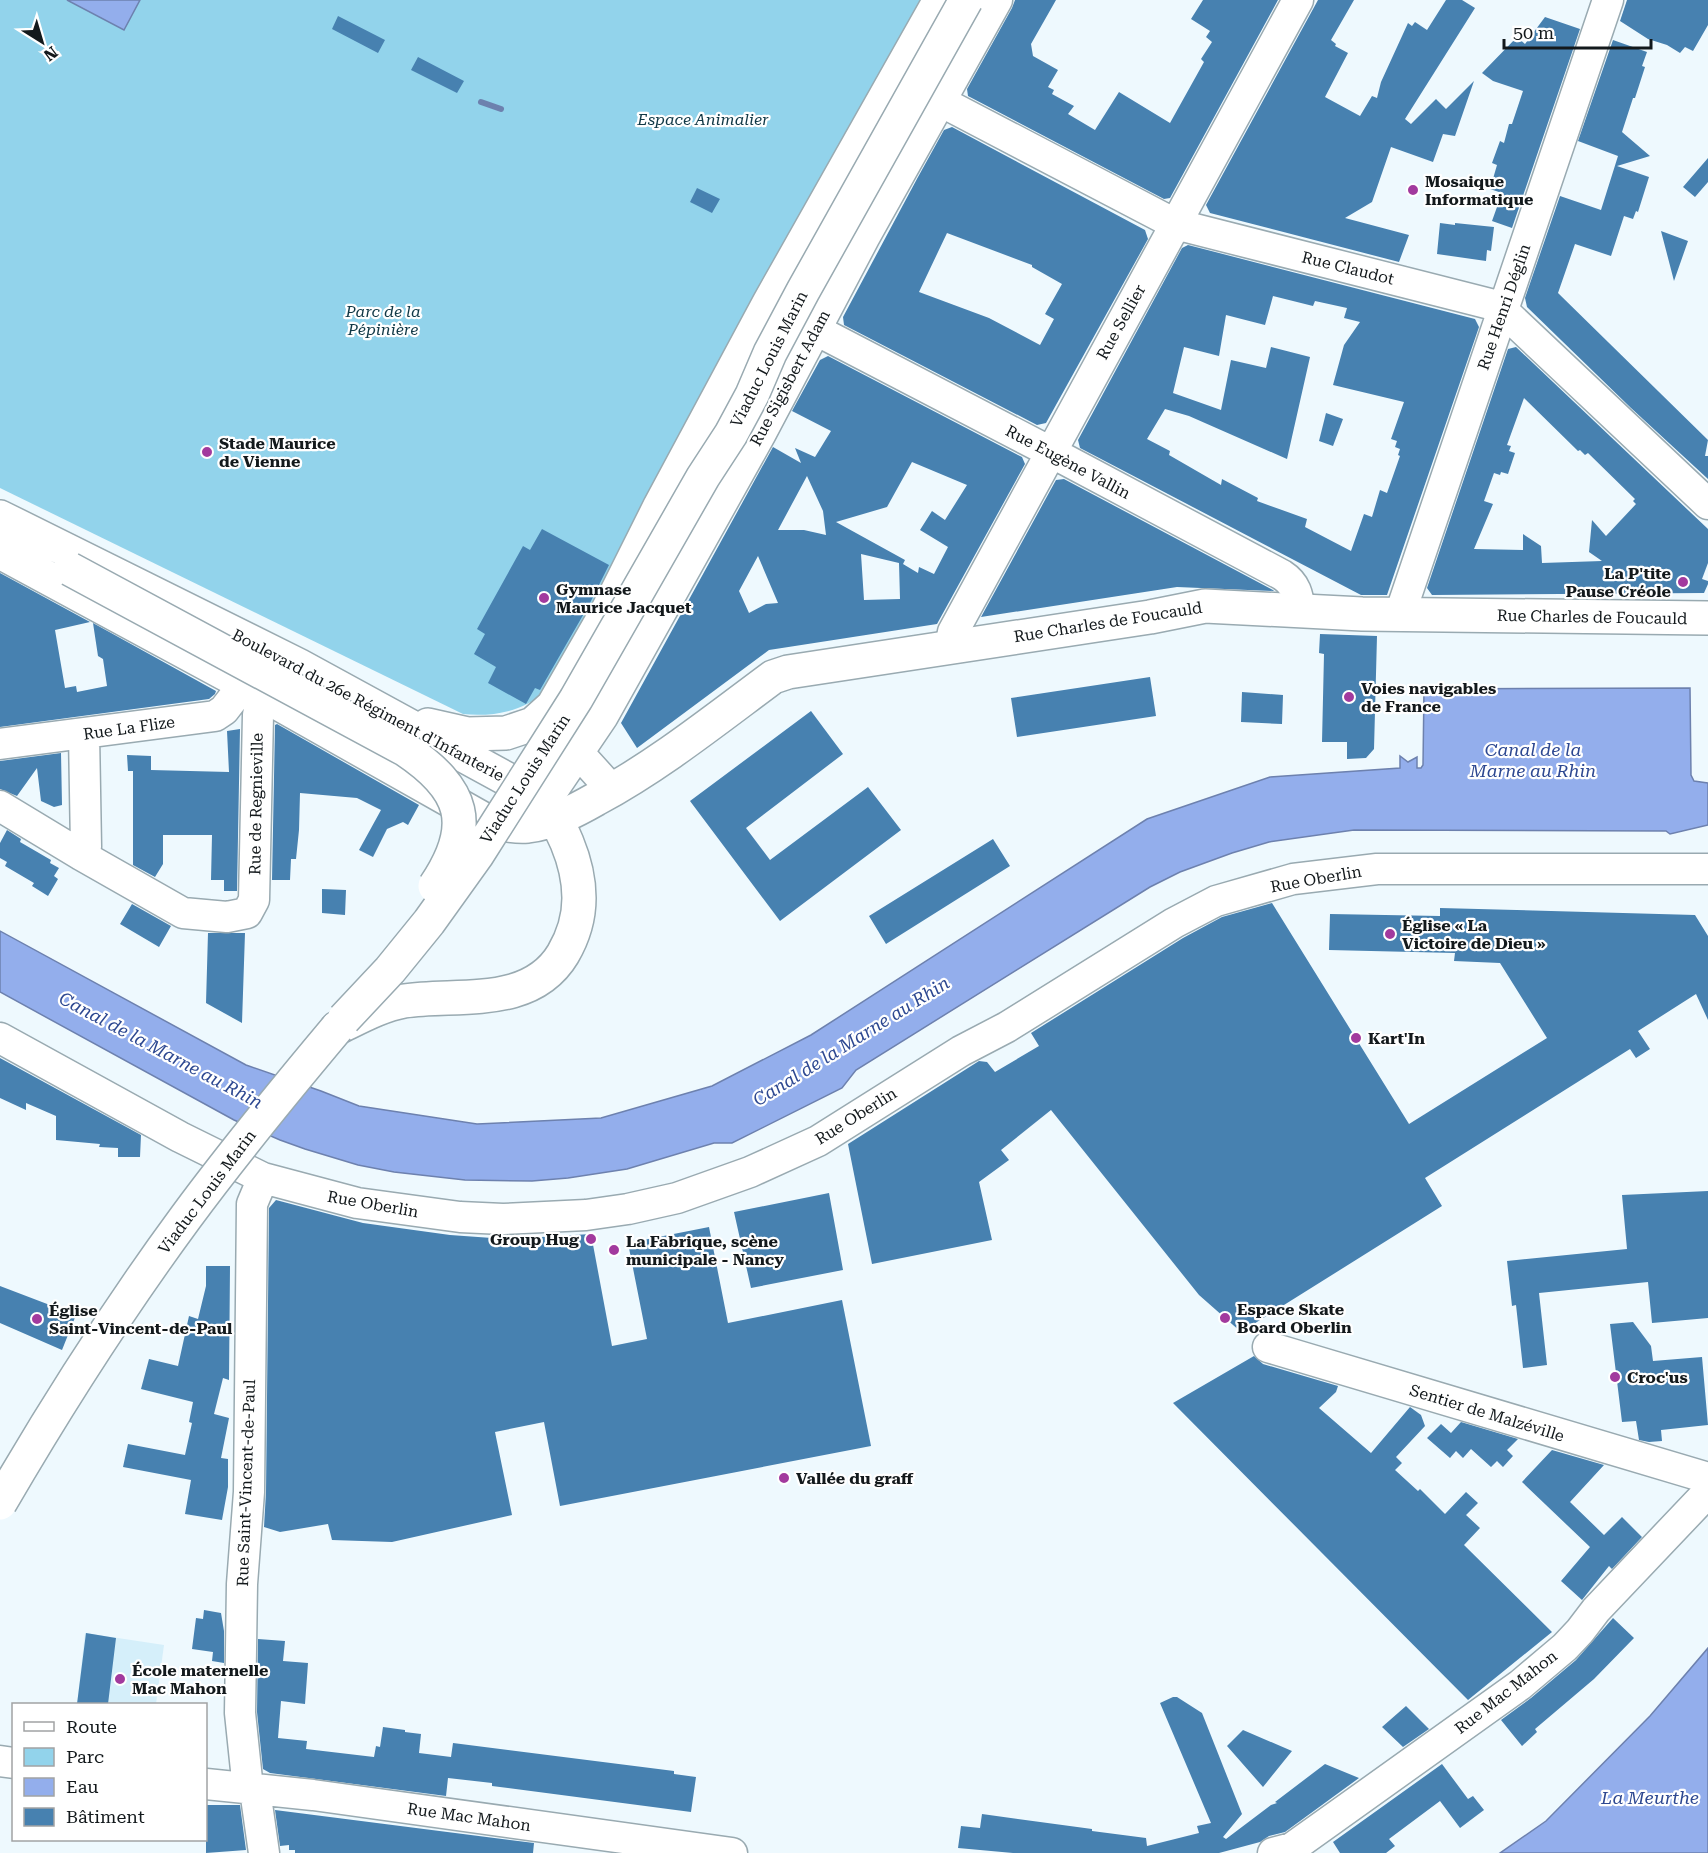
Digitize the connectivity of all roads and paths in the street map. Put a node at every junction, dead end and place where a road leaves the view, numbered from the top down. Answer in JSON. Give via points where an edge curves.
{"nodes":[{"id":1,"x":940,"y":0,"type":"edge"},
{"id":2,"x":966,"y":0,"type":"edge"},
{"id":3,"x":997,"y":0,"type":"edge"},
{"id":4,"x":1298,"y":0,"type":"edge"},
{"id":5,"x":1608,"y":0,"type":"edge"},
{"id":6,"x":940,"y":101,"type":"junction"},
{"id":7,"x":1175,"y":224,"type":"junction"},
{"id":8,"x":1503,"y":311,"type":"junction"},
{"id":9,"x":816,"y":330,"type":"junction"},
{"id":10,"x":1051,"y":452,"type":"junction"},
{"id":11,"x":1708,"y":504,"type":"edge"},
{"id":12,"x":0,"y":517,"type":"edge"},
{"id":13,"x":0,"y":534,"type":"edge"},
{"id":14,"x":0,"y":552,"type":"edge"},
{"id":15,"x":1300,"y":611,"type":"junction"},
{"id":16,"x":1400,"y":614,"type":"junction"},
{"id":17,"x":1708,"y":618,"type":"edge"},
{"id":18,"x":950,"y":647,"type":"junction"},
{"id":19,"x":253,"y":690,"type":"junction"},
{"id":20,"x":390,"y":716,"type":"junction"},
{"id":21,"x":545,"y":716,"type":"junction"},
{"id":22,"x":84,"y":734,"type":"junction"},
{"id":23,"x":0,"y":744,"type":"edge"},
{"id":24,"x":578,"y":752,"type":"junction"},
{"id":25,"x":612,"y":790,"type":"junction"},
{"id":26,"x":0,"y":806,"type":"edge"},
{"id":27,"x":554,"y":819,"type":"junction"},
{"id":28,"x":81,"y":855,"type":"junction"},
{"id":29,"x":1708,"y":869,"type":"edge"},
{"id":30,"x":340,"y":1024,"type":"junction"},
{"id":31,"x":0,"y":1038,"type":"edge"},
{"id":32,"x":263,"y":1178,"type":"junction"},
{"id":33,"x":1268,"y":1347,"type":"dead end"},
{"id":34,"x":1708,"y":1478,"type":"edge"},
{"id":35,"x":1708,"y":1492,"type":"edge"},
{"id":36,"x":0,"y":1503,"type":"edge"},
{"id":37,"x":207,"y":1784,"type":"edge"},
{"id":38,"x":251,"y":1790,"type":"junction"},
{"id":39,"x":264,"y":1853,"type":"edge"},
{"id":40,"x":732,"y":1853,"type":"edge"},
{"id":41,"x":1273,"y":1853,"type":"edge"}],
"edges":[{"from":1,"to":21,"type":"main road","via":[[769,303],[576,669]]},
{"from":2,"to":30,"type":"main road","name":"Viaduc Louis Marin","bridge":true,"via":[[803,291],[731,434],[576,699],[477,855],[429,922]]},
{"from":3,"to":6,"type":"street","name":"Rue Sigisbert Adam"},
{"from":4,"to":7,"type":"street","name":"Rue Sellier"},
{"from":5,"to":8,"type":"street","name":"Rue Henri Déglin"},
{"from":6,"to":7,"type":"street","name":"Rue Claudot"},
{"from":6,"to":9,"type":"street","name":"Rue Sigisbert Adam"},
{"from":7,"to":8,"type":"street","name":"Rue Claudot","via":[[1498,306]]},
{"from":7,"to":10,"type":"street","name":"Rue Sellier"},
{"from":8,"to":11,"type":"street","name":"Rue Claudot"},
{"from":8,"to":16,"type":"street","name":"Rue Henri Déglin"},
{"from":9,"to":10,"type":"street","name":"Rue Eugène Vallin"},
{"from":9,"to":24,"type":"street","name":"Rue Sigisbert Adam","via":[[603,716]]},
{"from":10,"to":15,"type":"street","name":"Rue Eugène Vallin","via":[[1282,575],[1291,581]]},
{"from":10,"to":18,"type":"street","name":"Rue Sellier","via":[[953,632]]},
{"from":12,"to":20,"type":"main road","name":"Boulevard du 26e Régiment d'Infanterie","via":[[298,665]]},
{"from":13,"to":30,"type":"main road","bridge":true,"via":[[406,750],[434,771],[452,792],[459,819],[444,872],[378,960]]},
{"from":14,"to":19,"type":"main road"},
{"from":15,"to":16,"type":"main road","name":"Rue Charles de Foucauld"},
{"from":15,"to":18,"type":"main road","name":"Rue Charles de Foucauld","via":[[1205,606]]},
{"from":16,"to":17,"type":"main road","name":"Rue Charles de Foucauld"},
{"from":18,"to":25,"type":"main road","name":"Rue Charles de Foucauld","via":[[773,677],[658,762]]},
{"from":19,"to":22,"type":"street","name":"Rue La Flize","via":[[215,716]]},
{"from":19,"to":27,"type":"main road","via":[[486,820],[526,826]]},
{"from":19,"to":28,"type":"street","name":"Rue de Regnieville","via":[[258,715],[254,900],[248,913],[227,917],[183,913]]},
{"from":20,"to":21,"type":"main road","via":[[488,735],[533,724]]},
{"from":20,"to":27,"type":"main road","name":"Boulevard du 26e Régiment d'Infanterie","via":[[536,795]]},
{"from":21,"to":24,"type":"street"},
{"from":22,"to":23,"type":"street","name":"Rue La Flize"},
{"from":22,"to":28,"type":"street","via":[[86,847]]},
{"from":24,"to":25,"type":"street"},
{"from":24,"to":27,"type":"street","name":"Rue Sigisbert Adam","via":[[551,793]]},
{"from":25,"to":27,"type":"main road","name":"Rue Charles de Foucauld"},
{"from":26,"to":28,"type":"street"},
{"from":27,"to":30,"type":"main road","name":"Boulevard du 26e Régiment d'Infanterie","via":[[577,873],[579,904],[568,945],[547,974],[525,988],[404,1001]]},
{"from":29,"to":32,"type":"street","name":"Rue Oberlin","via":[[1377,869],[1293,879],[1216,901],[1174,922],[818,1141],[750,1172],[677,1198],[628,1209],[541,1218],[460,1217],[357,1203]]},
{"from":30,"to":36,"type":"main road","name":"Viaduc Louis Marin","bridge":true,"via":[[186,1217],[78,1374]]},
{"from":31,"to":32,"type":"street","name":"Rue Oberlin"},
{"from":32,"to":38,"type":"street","name":"Rue Saint-Vincent-de-Paul","via":[[252,1204],[249,1492],[242,1584],[240,1713]]},
{"from":33,"to":34,"type":"street","name":"Sentier de Malzéville"},
{"from":35,"to":41,"type":"street","name":"Rue Mac Mahon","via":[[1580,1631],[1520,1685],[1292,1848]]},
{"from":37,"to":38,"type":"street","name":"Rue Mac Mahon"},
{"from":38,"to":39,"type":"street","name":"Rue Saint-Vincent-de-Paul"},
{"from":38,"to":40,"type":"street","name":"Rue Mac Mahon"}]}
